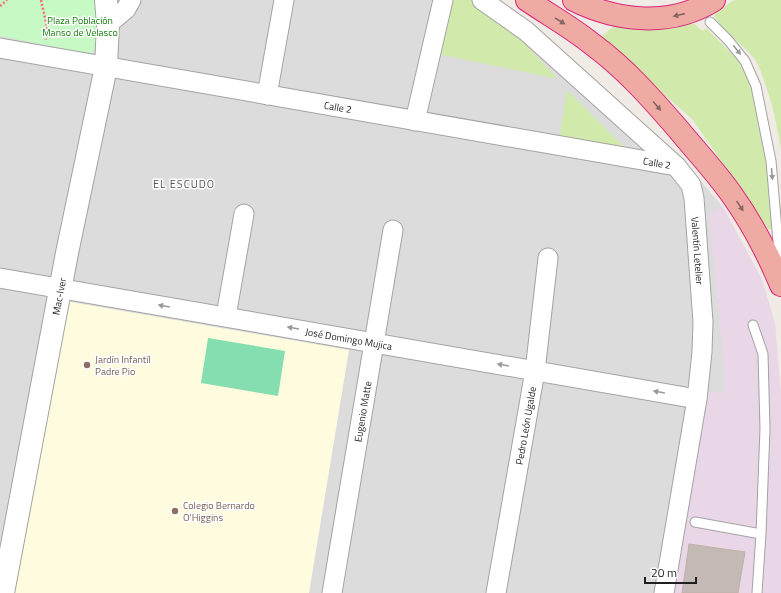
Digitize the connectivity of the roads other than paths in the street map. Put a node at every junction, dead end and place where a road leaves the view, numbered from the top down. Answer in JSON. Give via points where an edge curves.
{"nodes":[{"id":1,"x":106,"y":0,"type":"edge"},
{"id":2,"x":131,"y":0,"type":"edge"},
{"id":3,"x":284,"y":0,"type":"edge"},
{"id":4,"x":443,"y":0,"type":"edge"},
{"id":5,"x":482,"y":0,"type":"edge"},
{"id":6,"x":527,"y":0,"type":"edge"},
{"id":7,"x":574,"y":0,"type":"edge"},
{"id":8,"x":714,"y":0,"type":"edge"},
{"id":9,"x":710,"y":22,"type":"dead end"},
{"id":10,"x":108,"y":24,"type":"junction"},
{"id":11,"x":0,"y":48,"type":"edge"},
{"id":12,"x":106,"y":67,"type":"junction"},
{"id":13,"x":267,"y":95,"type":"junction"},
{"id":14,"x":415,"y":121,"type":"junction"},
{"id":15,"x":676,"y":166,"type":"junction"},
{"id":16,"x":244,"y":214,"type":"dead end"},
{"id":17,"x":393,"y":230,"type":"dead end"},
{"id":18,"x":548,"y":258,"type":"dead end"},
{"id":19,"x":781,"y":276,"type":"edge"},
{"id":20,"x":0,"y":278,"type":"edge"},
{"id":21,"x":781,"y":286,"type":"edge"},
{"id":22,"x":60,"y":288,"type":"junction"},
{"id":23,"x":226,"y":316,"type":"junction"},
{"id":24,"x":753,"y":325,"type":"dead end"},
{"id":25,"x":374,"y":342,"type":"junction"},
{"id":26,"x":535,"y":370,"type":"junction"},
{"id":27,"x":697,"y":399,"type":"junction"},
{"id":28,"x":695,"y":522,"type":"dead end"},
{"id":29,"x":761,"y":534,"type":"junction"},
{"id":30,"x":3,"y":593,"type":"edge"},
{"id":31,"x":332,"y":593,"type":"edge"},
{"id":32,"x":496,"y":593,"type":"edge"},
{"id":33,"x":664,"y":593,"type":"edge"},
{"id":34,"x":756,"y":593,"type":"edge"}],
"edges":[{"from":1,"to":10,"type":"street","name":"Mac-Iver"},
{"from":2,"to":10,"type":"street","via":[[126,10]]},
{"from":3,"to":13,"type":"street"},
{"from":4,"to":14,"type":"street"},
{"from":5,"to":15,"type":"street","name":"Valentín Letelier","via":[[526,31]]},
{"from":6,"to":21,"type":"highway","one_way":true,"via":[[594,44],[656,104],[732,195],[761,242]]},
{"from":8,"to":7,"type":"highway","one_way":true,"via":[[677,16],[647,18],[614,14]]},
{"from":9,"to":19,"type":"lane","one_way":true,"via":[[745,61],[756,86],[771,161]]},
{"from":10,"to":12,"type":"street","name":"Mac-Iver"},
{"from":11,"to":12,"type":"street","name":"Calle 2"},
{"from":12,"to":13,"type":"street","name":"Calle 2"},
{"from":12,"to":22,"type":"street","name":"Mac-Iver"},
{"from":13,"to":14,"type":"street","name":"Calle 2"},
{"from":14,"to":15,"type":"street","name":"Calle 2"},
{"from":15,"to":27,"type":"street","name":"Valentín Letelier","via":[[691,185],[694,198],[703,322]]},
{"from":16,"to":23,"type":"street"},
{"from":17,"to":25,"type":"street","name":"Eugenio Matte"},
{"from":18,"to":26,"type":"street","name":"Pedro León Ugalde"},
{"from":20,"to":22,"type":"street","name":"José Domingo Mujica"},
{"from":23,"to":22,"type":"street","name":"José Domingo Mujica","one_way":true},
{"from":22,"to":30,"type":"street","name":"Mac-Iver"},
{"from":25,"to":23,"type":"street","name":"José Domingo Mujica","one_way":true},
{"from":24,"to":29,"type":"lane","via":[[763,354],[766,429]]},
{"from":26,"to":25,"type":"street","name":"José Domingo Mujica","one_way":true},
{"from":25,"to":31,"type":"street","name":"Eugenio Matte"},
{"from":27,"to":26,"type":"street","name":"José Domingo Mujica","one_way":true},
{"from":26,"to":32,"type":"street","name":"Pedro León Ugalde"},
{"from":27,"to":33,"type":"street","name":"Valentín Letelier"},
{"from":28,"to":29,"type":"lane"},
{"from":29,"to":34,"type":"lane"}]}
